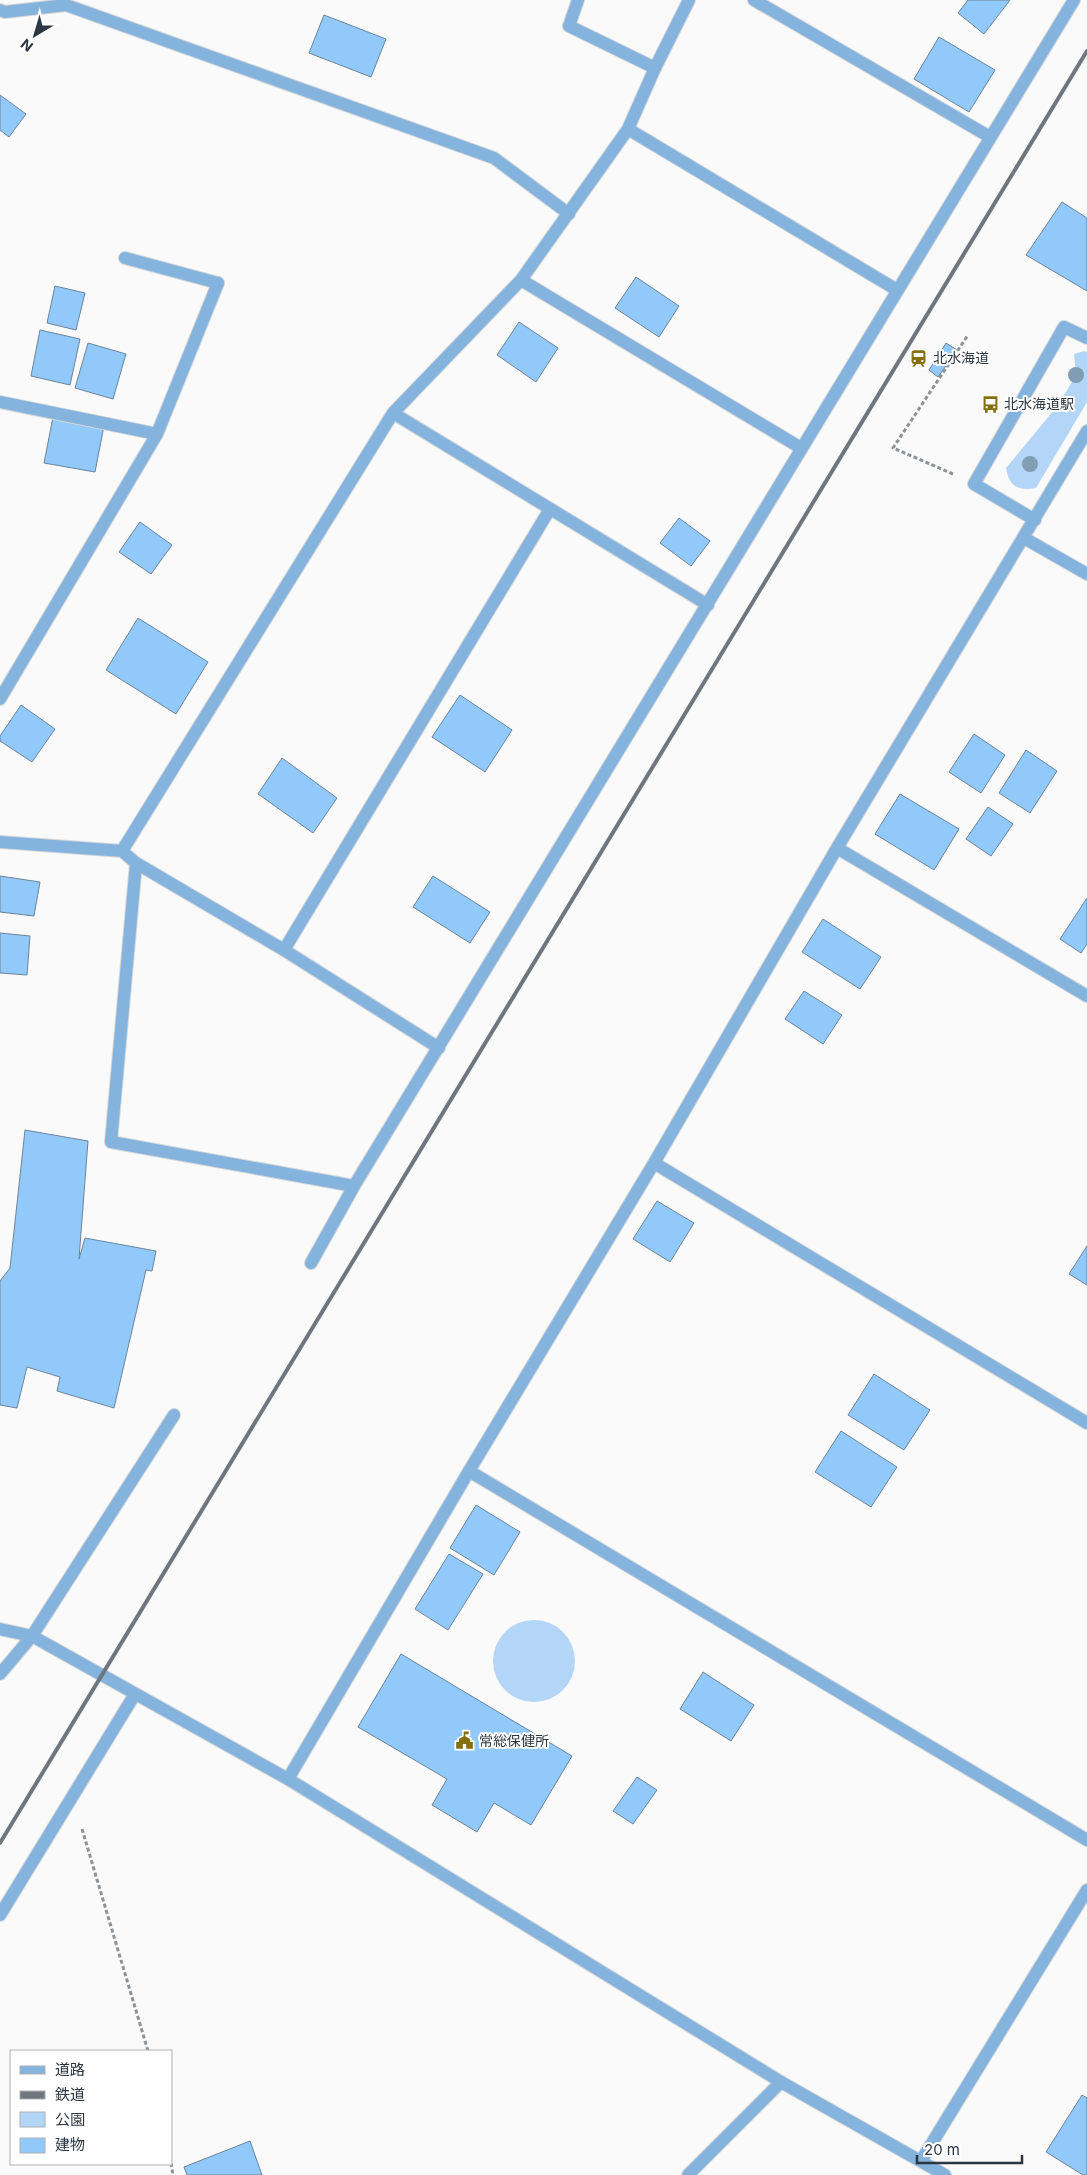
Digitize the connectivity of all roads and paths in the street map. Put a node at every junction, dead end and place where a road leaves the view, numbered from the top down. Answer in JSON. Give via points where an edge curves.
{"nodes":[{"id":1,"x":578,"y":0,"type":"edge"},
{"id":2,"x":689,"y":0,"type":"edge"},
{"id":3,"x":754,"y":0,"type":"edge"},
{"id":4,"x":1074,"y":0,"type":"edge"},
{"id":5,"x":0,"y":10,"type":"edge"},
{"id":6,"x":655,"y":68,"type":"junction"},
{"id":7,"x":628,"y":129,"type":"junction"},
{"id":8,"x":990,"y":137,"type":"junction"},
{"id":9,"x":569,"y":214,"type":"junction"},
{"id":10,"x":125,"y":258,"type":"dead end"},
{"id":11,"x":521,"y":280,"type":"junction"},
{"id":12,"x":896,"y":290,"type":"junction"},
{"id":13,"x":968,"y":336,"type":"dead end"},
{"id":14,"x":1087,"y":338,"type":"edge"},
{"id":15,"x":0,"y":402,"type":"edge"},
{"id":16,"x":393,"y":413,"type":"junction"},
{"id":17,"x":1087,"y":431,"type":"edge"},
{"id":18,"x":157,"y":434,"type":"junction"},
{"id":19,"x":801,"y":448,"type":"junction"},
{"id":20,"x":974,"y":484,"type":"junction"},
{"id":21,"x":550,"y":509,"type":"junction"},
{"id":22,"x":1035,"y":520,"type":"junction"},
{"id":23,"x":1024,"y":538,"type":"junction"},
{"id":24,"x":1087,"y":574,"type":"edge"},
{"id":25,"x":708,"y":605,"type":"junction"},
{"id":26,"x":0,"y":699,"type":"edge"},
{"id":27,"x":0,"y":842,"type":"edge"},
{"id":28,"x":837,"y":848,"type":"junction"},
{"id":29,"x":122,"y":850,"type":"junction"},
{"id":30,"x":136,"y":863,"type":"junction"},
{"id":31,"x":284,"y":950,"type":"junction"},
{"id":32,"x":1087,"y":996,"type":"edge"},
{"id":33,"x":439,"y":1048,"type":"junction"},
{"id":34,"x":654,"y":1163,"type":"junction"},
{"id":35,"x":354,"y":1186,"type":"junction"},
{"id":36,"x":311,"y":1263,"type":"dead end"},
{"id":37,"x":174,"y":1415,"type":"dead end"},
{"id":38,"x":1087,"y":1423,"type":"edge"},
{"id":39,"x":469,"y":1471,"type":"junction"},
{"id":40,"x":0,"y":1629,"type":"edge"},
{"id":41,"x":32,"y":1636,"type":"junction"},
{"id":42,"x":0,"y":1674,"type":"edge"},
{"id":43,"x":135,"y":1694,"type":"junction"},
{"id":44,"x":288,"y":1779,"type":"junction"},
{"id":45,"x":72,"y":1795,"type":"junction"},
{"id":46,"x":1087,"y":1840,"type":"edge"},
{"id":47,"x":1087,"y":1890,"type":"edge"},
{"id":48,"x":0,"y":1915,"type":"edge"},
{"id":49,"x":148,"y":2050,"type":"edge"},
{"id":50,"x":781,"y":2082,"type":"junction"},
{"id":51,"x":921,"y":2161,"type":"junction"},
{"id":52,"x":688,"y":2175,"type":"edge"},
{"id":53,"x":945,"y":2175,"type":"edge"}],
"edges":[{"from":1,"to":6,"type":"street","via":[[569,26]]},
{"from":2,"to":6,"type":"street"},
{"from":3,"to":8,"type":"street"},
{"from":4,"to":8,"type":"street"},
{"from":5,"to":9,"type":"street","via":[[66,6],[494,158]]},
{"from":6,"to":7,"type":"street"},
{"from":7,"to":9,"type":"street"},
{"from":7,"to":12,"type":"street"},
{"from":8,"to":12,"type":"street"},
{"from":9,"to":11,"type":"street"},
{"from":10,"to":18,"type":"street","via":[[218,283]]},
{"from":11,"to":16,"type":"street"},
{"from":11,"to":19,"type":"street"},
{"from":12,"to":19,"type":"street"},
{"from":13,"to":20,"type":"path","via":[[893,448]]},
{"from":14,"to":20,"type":"street","via":[[1064,327]]},
{"from":15,"to":18,"type":"street"},
{"from":16,"to":21,"type":"street"},
{"from":16,"to":29,"type":"street"},
{"from":17,"to":22,"type":"street"},
{"from":18,"to":26,"type":"street"},
{"from":19,"to":25,"type":"street"},
{"from":20,"to":22,"type":"street"},
{"from":21,"to":25,"type":"street"},
{"from":21,"to":31,"type":"street"},
{"from":22,"to":23,"type":"street"},
{"from":23,"to":24,"type":"street"},
{"from":23,"to":28,"type":"street"},
{"from":25,"to":33,"type":"street"},
{"from":27,"to":29,"type":"street"},
{"from":28,"to":32,"type":"street"},
{"from":28,"to":34,"type":"street"},
{"from":29,"to":30,"type":"street"},
{"from":30,"to":31,"type":"street"},
{"from":30,"to":35,"type":"street","via":[[111,1142]]},
{"from":31,"to":33,"type":"street"},
{"from":33,"to":35,"type":"street"},
{"from":34,"to":38,"type":"street"},
{"from":34,"to":39,"type":"street"},
{"from":35,"to":36,"type":"street"},
{"from":37,"to":41,"type":"street"},
{"from":39,"to":44,"type":"street"},
{"from":39,"to":46,"type":"street"},
{"from":40,"to":41,"type":"street"},
{"from":41,"to":42,"type":"street"},
{"from":41,"to":43,"type":"street"},
{"from":43,"to":44,"type":"street"},
{"from":43,"to":45,"type":"street"},
{"from":44,"to":50,"type":"street"},
{"from":45,"to":48,"type":"street"},
{"from":45,"to":49,"type":"path"},
{"from":47,"to":51,"type":"street"},
{"from":50,"to":51,"type":"street"},
{"from":50,"to":52,"type":"street"},
{"from":51,"to":53,"type":"street"}]}
